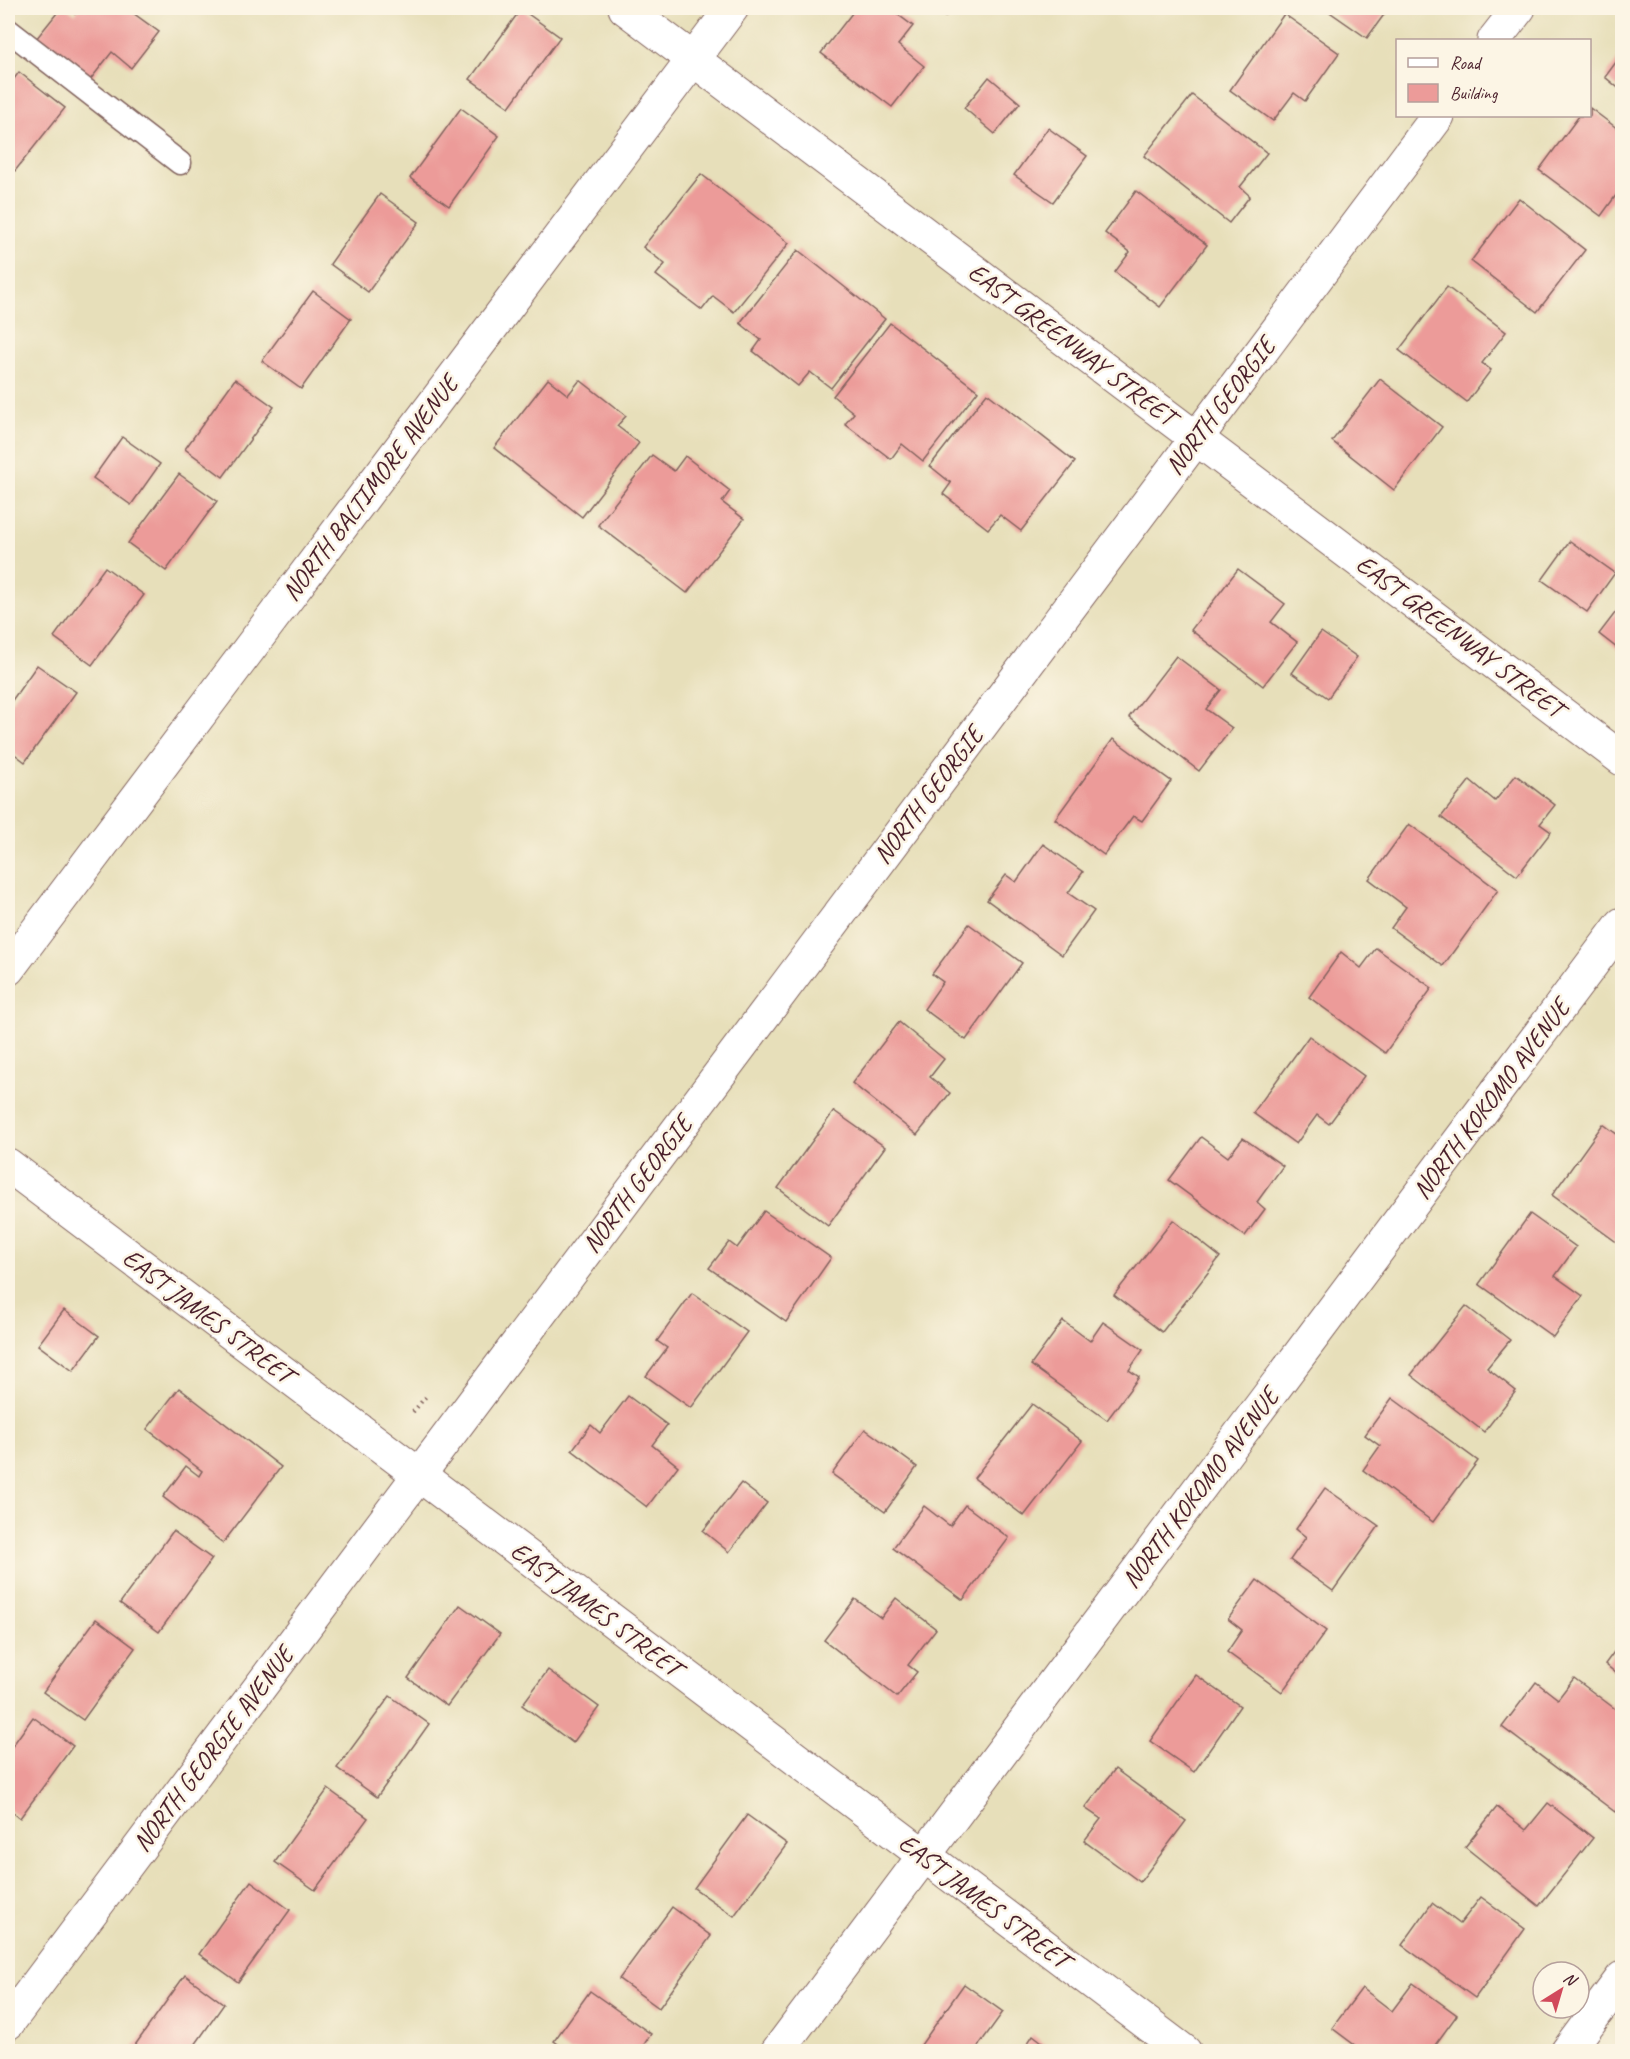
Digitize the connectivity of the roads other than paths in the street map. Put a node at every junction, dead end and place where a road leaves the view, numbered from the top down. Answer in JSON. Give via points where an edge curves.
{"nodes":[{"id":1,"x":625,"y":8,"type":"edge"},
{"id":2,"x":732,"y":8,"type":"edge"},
{"id":3,"x":1519,"y":8,"type":"edge"},
{"id":4,"x":8,"y":30,"type":"edge"},
{"id":5,"x":1495,"y":39,"type":"edge"},
{"id":6,"x":693,"y":59,"type":"junction"},
{"id":7,"x":1437,"y":117,"type":"edge"},
{"id":8,"x":180,"y":163,"type":"dead end"},
{"id":9,"x":1197,"y":437,"type":"junction"},
{"id":10,"x":1623,"y":759,"type":"edge"},
{"id":11,"x":1623,"y":924,"type":"edge"},
{"id":12,"x":8,"y":969,"type":"edge"},
{"id":13,"x":8,"y":1166,"type":"edge"},
{"id":14,"x":419,"y":1475,"type":"junction"},
{"id":15,"x":923,"y":1856,"type":"junction"},
{"id":16,"x":1623,"y":1978,"type":"edge"},
{"id":17,"x":8,"y":2023,"type":"edge"},
{"id":18,"x":777,"y":2052,"type":"edge"},
{"id":19,"x":1185,"y":2052,"type":"edge"},
{"id":20,"x":1567,"y":2052,"type":"edge"}],
"edges":[{"from":1,"to":6,"type":"street","name":"EAST GREENWAY STREET"},
{"from":2,"to":6,"type":"street","name":"NORTH BALTIMORE AVENUE"},
{"from":3,"to":5,"type":"street"},
{"from":4,"to":8,"type":"lane"},
{"from":6,"to":9,"type":"street","name":"EAST GREENWAY STREET"},
{"from":6,"to":12,"type":"street","name":"NORTH BALTIMORE AVENUE"},
{"from":7,"to":9,"type":"street","name":"NORTH GEORGIE"},
{"from":9,"to":10,"type":"street","name":"EAST GREENWAY STREET"},
{"from":9,"to":14,"type":"street","name":"NORTH GEORGIE"},
{"from":11,"to":15,"type":"street","name":"NORTH KOKOMO AVENUE"},
{"from":13,"to":14,"type":"street","name":"EAST JAMES STREET"},
{"from":14,"to":15,"type":"street","name":"EAST JAMES STREET"},
{"from":14,"to":17,"type":"street","name":"NORTH GEORGIE AVENUE"},
{"from":15,"to":18,"type":"street","name":"NORTH KOKOMO AVENUE"},
{"from":15,"to":19,"type":"street","name":"EAST JAMES STREET"},
{"from":16,"to":20,"type":"street"}]}
